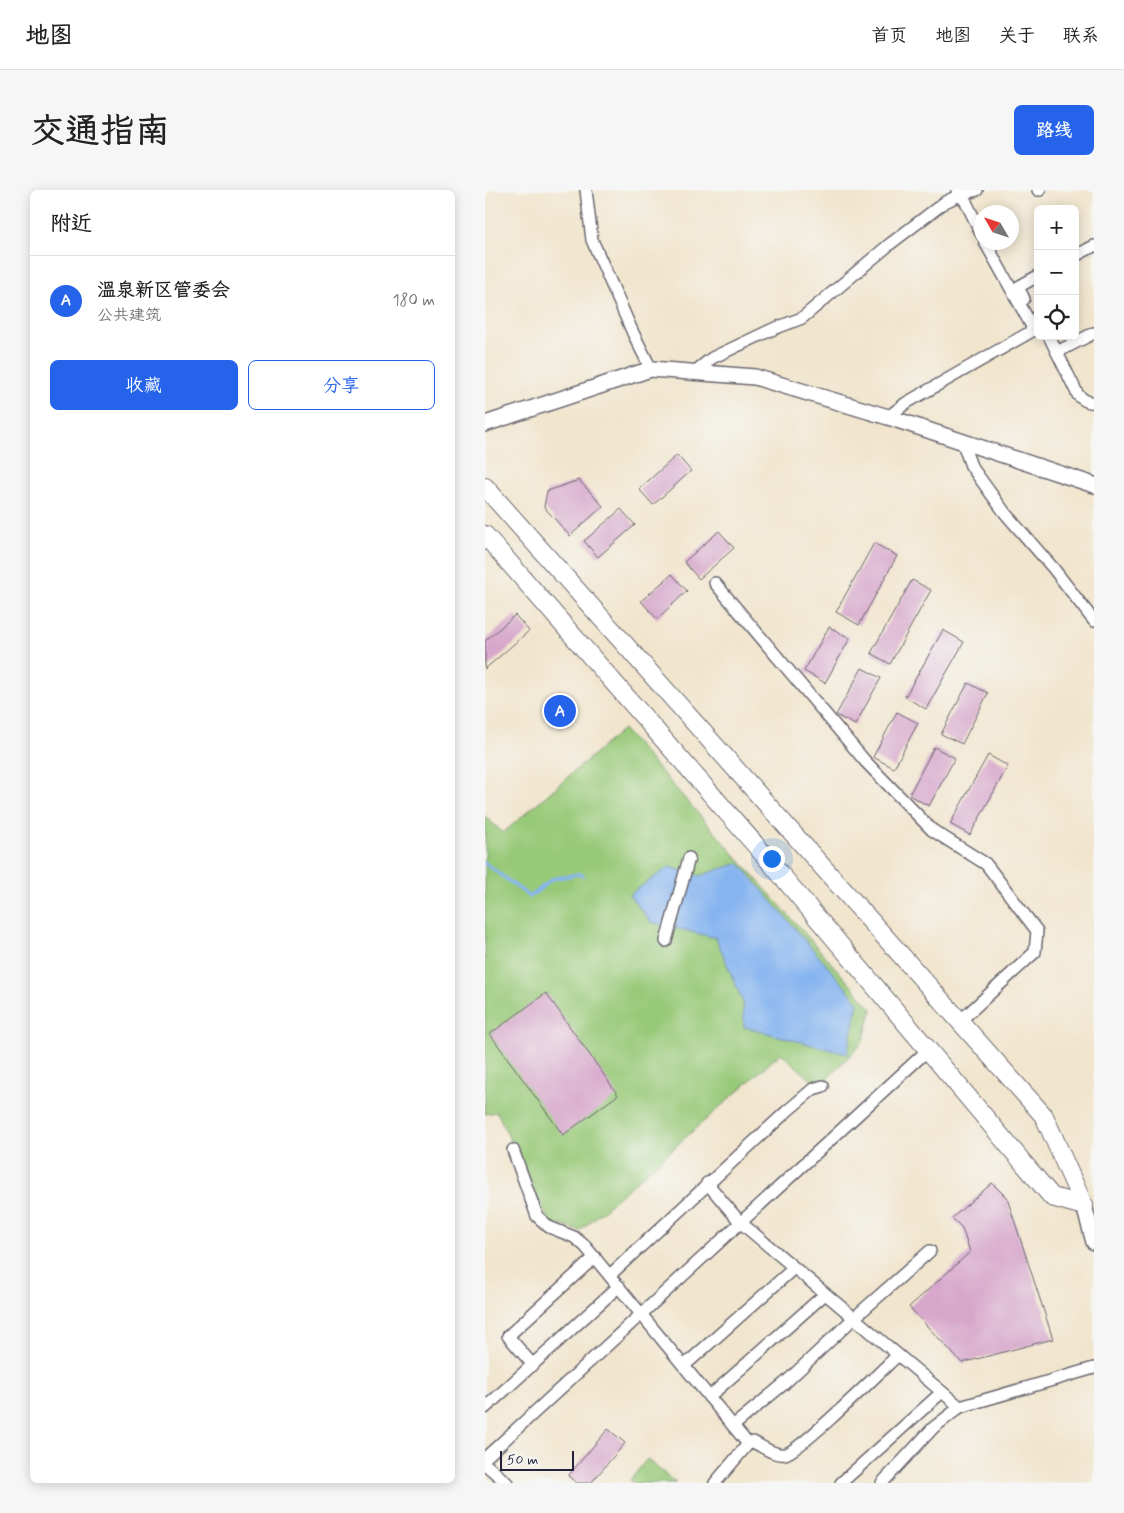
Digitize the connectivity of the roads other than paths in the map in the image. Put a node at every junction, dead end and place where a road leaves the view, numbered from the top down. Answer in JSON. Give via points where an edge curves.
{"nodes":[{"id":1,"x":586,"y":190,"type":"edge"},
{"id":2,"x":977,"y":190,"type":"edge"},
{"id":3,"x":958,"y":193,"type":"edge"},
{"id":4,"x":974,"y":220,"type":"edge"},
{"id":5,"x":1094,"y":246,"type":"edge"},
{"id":6,"x":990,"y":250,"type":"edge"},
{"id":7,"x":1079,"y":254,"type":"edge"},
{"id":8,"x":1034,"y":278,"type":"edge"},
{"id":9,"x":1034,"y":321,"type":"edge"},
{"id":10,"x":1034,"y":322,"type":"edge"},
{"id":11,"x":1034,"y":329,"type":"edge"},
{"id":12,"x":1094,"y":333,"type":"edge"},
{"id":13,"x":1051,"y":340,"type":"edge"},
{"id":14,"x":1057,"y":352,"type":"junction"},
{"id":15,"x":651,"y":369,"type":"junction"},
{"id":16,"x":693,"y":372,"type":"junction"},
{"id":17,"x":1094,"y":402,"type":"edge"},
{"id":18,"x":888,"y":417,"type":"junction"},
{"id":19,"x":485,"y":424,"type":"edge"},
{"id":20,"x":962,"y":440,"type":"junction"},
{"id":21,"x":1094,"y":485,"type":"edge"},
{"id":22,"x":485,"y":487,"type":"edge"},
{"id":23,"x":485,"y":535,"type":"edge"},
{"id":24,"x":715,"y":583,"type":"dead end"},
{"id":25,"x":1094,"y":621,"type":"edge"},
{"id":26,"x":689,"y":858,"type":"dead end"},
{"id":27,"x":666,"y":941,"type":"dead end"},
{"id":28,"x":960,"y":1022,"type":"junction"},
{"id":29,"x":929,"y":1049,"type":"junction"},
{"id":30,"x":823,"y":1086,"type":"dead end"},
{"id":31,"x":513,"y":1150,"type":"dead end"},
{"id":32,"x":707,"y":1183,"type":"junction"},
{"id":33,"x":1084,"y":1206,"type":"junction"},
{"id":34,"x":741,"y":1222,"type":"junction"},
{"id":35,"x":1094,"y":1242,"type":"edge"},
{"id":36,"x":930,"y":1251,"type":"dead end"},
{"id":37,"x":595,"y":1257,"type":"junction"},
{"id":38,"x":794,"y":1268,"type":"junction"},
{"id":39,"x":609,"y":1275,"type":"junction"},
{"id":40,"x":619,"y":1286,"type":"junction"},
{"id":41,"x":825,"y":1294,"type":"junction"},
{"id":42,"x":641,"y":1315,"type":"junction"},
{"id":43,"x":854,"y":1318,"type":"junction"},
{"id":44,"x":898,"y":1355,"type":"junction"},
{"id":45,"x":532,"y":1364,"type":"junction"},
{"id":46,"x":684,"y":1366,"type":"junction"},
{"id":47,"x":1094,"y":1368,"type":"edge"},
{"id":48,"x":942,"y":1392,"type":"junction"},
{"id":49,"x":709,"y":1397,"type":"junction"},
{"id":50,"x":960,"y":1406,"type":"junction"},
{"id":51,"x":485,"y":1408,"type":"edge"},
{"id":52,"x":733,"y":1426,"type":"junction"},
{"id":53,"x":748,"y":1444,"type":"junction"},
{"id":54,"x":485,"y":1458,"type":"edge"},
{"id":55,"x":485,"y":1464,"type":"edge"},
{"id":56,"x":507,"y":1483,"type":"edge"},
{"id":57,"x":715,"y":1483,"type":"edge"},
{"id":58,"x":841,"y":1483,"type":"edge"},
{"id":59,"x":882,"y":1483,"type":"edge"}],
"edges":[{"from":1,"to":15,"type":"street","via":[[592,240]]},
{"from":2,"to":3,"type":"street","via":[[970,194]]},
{"from":3,"to":4,"type":"street"},
{"from":3,"to":16,"type":"street","via":[[890,244],[802,318],[712,358]]},
{"from":5,"to":7,"type":"street"},
{"from":6,"to":10,"type":"street"},
{"from":8,"to":9,"type":"street","via":[[1018,287]]},
{"from":11,"to":18,"type":"street","via":[[906,403]]},
{"from":12,"to":14,"type":"street"},
{"from":13,"to":14,"type":"street"},
{"from":14,"to":17,"type":"street","via":[[1078,394],[1082,399]]},
{"from":15,"to":16,"type":"street"},
{"from":15,"to":19,"type":"street"},
{"from":16,"to":18,"type":"street","via":[[755,378]]},
{"from":18,"to":20,"type":"street"},
{"from":20,"to":21,"type":"street"},
{"from":20,"to":25,"type":"street","via":[[971,466]]},
{"from":22,"to":28,"type":"main road"},
{"from":23,"to":29,"type":"main road"},
{"from":24,"to":28,"type":"street","via":[[865,761],[932,830],[986,864],[1037,931],[1035,952]]},
{"from":26,"to":27,"type":"street"},
{"from":28,"to":33,"type":"main road","via":[[1044,1116]]},
{"from":29,"to":33,"type":"main road","via":[[1053,1197]]},
{"from":29,"to":34,"type":"street"},
{"from":30,"to":32,"type":"street","via":[[806,1094]]},
{"from":31,"to":37,"type":"street","via":[[537,1216],[549,1227],[579,1241]]},
{"from":32,"to":34,"type":"street"},
{"from":32,"to":39,"type":"street"},
{"from":33,"to":35,"type":"street"},
{"from":34,"to":38,"type":"street"},
{"from":34,"to":42,"type":"street"},
{"from":36,"to":43,"type":"street"},
{"from":37,"to":39,"type":"street"},
{"from":37,"to":45,"type":"street","via":[[508,1336]]},
{"from":38,"to":41,"type":"street"},
{"from":38,"to":46,"type":"street"},
{"from":39,"to":40,"type":"street"},
{"from":40,"to":42,"type":"street"},
{"from":40,"to":45,"type":"street"},
{"from":41,"to":43,"type":"street"},
{"from":41,"to":49,"type":"street"},
{"from":42,"to":46,"type":"street"},
{"from":42,"to":54,"type":"street"},
{"from":43,"to":44,"type":"street"},
{"from":43,"to":52,"type":"street","via":[[785,1383]]},
{"from":44,"to":48,"type":"street"},
{"from":44,"to":53,"type":"street","via":[[791,1452],[776,1454],[753,1442]]},
{"from":45,"to":51,"type":"street"},
{"from":46,"to":49,"type":"street"},
{"from":47,"to":50,"type":"street"},
{"from":48,"to":50,"type":"street"},
{"from":48,"to":58,"type":"street"},
{"from":49,"to":52,"type":"street"},
{"from":50,"to":59,"type":"street","via":[[933,1428]]},
{"from":52,"to":53,"type":"street"},
{"from":53,"to":57,"type":"street"},
{"from":55,"to":56,"type":"street"}]}
